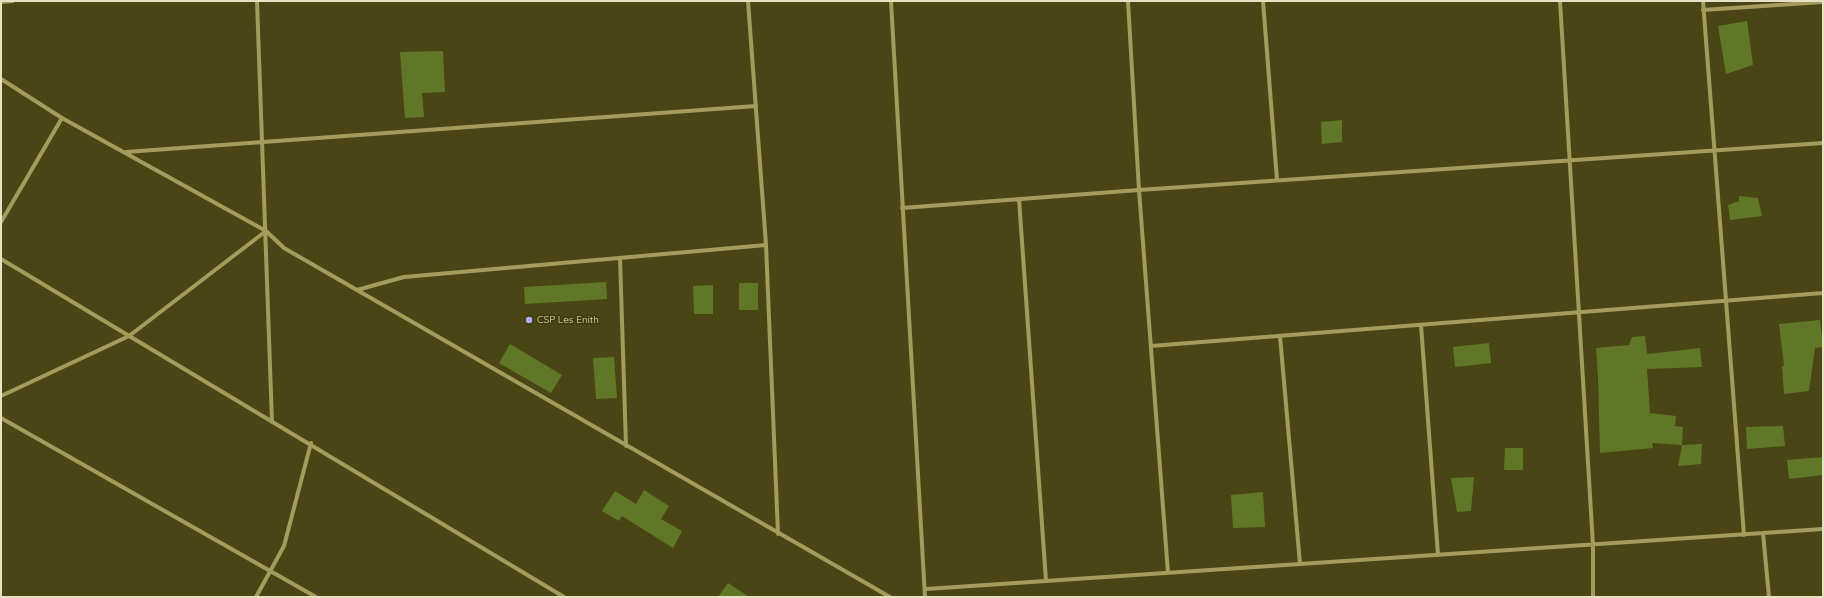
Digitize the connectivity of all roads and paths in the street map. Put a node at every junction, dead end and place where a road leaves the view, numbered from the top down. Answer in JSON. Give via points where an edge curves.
{"nodes":[{"id":1,"x":12,"y":1,"type":"edge"},
{"id":2,"x":257,"y":1,"type":"edge"},
{"id":3,"x":748,"y":1,"type":"edge"},
{"id":4,"x":891,"y":1,"type":"edge"},
{"id":5,"x":1128,"y":1,"type":"edge"},
{"id":6,"x":1264,"y":1,"type":"edge"},
{"id":7,"x":1560,"y":1,"type":"edge"},
{"id":8,"x":1703,"y":1,"type":"edge"},
{"id":9,"x":1,"y":2,"type":"edge"},
{"id":10,"x":1823,"y":2,"type":"edge"},
{"id":11,"x":1703,"y":10,"type":"junction"},
{"id":12,"x":1,"y":79,"type":"edge"},
{"id":13,"x":756,"y":106,"type":"junction"},
{"id":14,"x":62,"y":118,"type":"junction"},
{"id":15,"x":262,"y":142,"type":"junction"},
{"id":16,"x":1823,"y":143,"type":"edge"},
{"id":17,"x":1714,"y":150,"type":"junction"},
{"id":18,"x":126,"y":152,"type":"junction"},
{"id":19,"x":1571,"y":160,"type":"junction"},
{"id":20,"x":1277,"y":180,"type":"junction"},
{"id":21,"x":1139,"y":190,"type":"junction"},
{"id":22,"x":1019,"y":199,"type":"junction"},
{"id":23,"x":902,"y":208,"type":"junction"},
{"id":24,"x":1,"y":222,"type":"edge"},
{"id":25,"x":266,"y":231,"type":"junction"},
{"id":26,"x":766,"y":245,"type":"junction"},
{"id":27,"x":620,"y":258,"type":"junction"},
{"id":28,"x":1,"y":259,"type":"edge"},
{"id":29,"x":357,"y":290,"type":"junction"},
{"id":30,"x":1823,"y":293,"type":"edge"},
{"id":31,"x":1725,"y":300,"type":"junction"},
{"id":32,"x":1579,"y":312,"type":"junction"},
{"id":33,"x":1421,"y":325,"type":"junction"},
{"id":34,"x":129,"y":336,"type":"junction"},
{"id":35,"x":1280,"y":336,"type":"junction"},
{"id":36,"x":1151,"y":346,"type":"junction"},
{"id":37,"x":1,"y":396,"type":"edge"},
{"id":38,"x":1,"y":418,"type":"edge"},
{"id":39,"x":272,"y":422,"type":"junction"},
{"id":40,"x":311,"y":443,"type":"junction"},
{"id":41,"x":626,"y":446,"type":"junction"},
{"id":42,"x":1823,"y":529,"type":"edge"},
{"id":43,"x":1763,"y":533,"type":"junction"},
{"id":44,"x":778,"y":534,"type":"junction"},
{"id":45,"x":1744,"y":535,"type":"junction"},
{"id":46,"x":1593,"y":545,"type":"junction"},
{"id":47,"x":1438,"y":555,"type":"junction"},
{"id":48,"x":1300,"y":564,"type":"junction"},
{"id":49,"x":271,"y":572,"type":"junction"},
{"id":50,"x":1168,"y":573,"type":"junction"},
{"id":51,"x":1046,"y":581,"type":"junction"},
{"id":52,"x":926,"y":589,"type":"junction"},
{"id":53,"x":256,"y":597,"type":"edge"},
{"id":54,"x":316,"y":597,"type":"edge"},
{"id":55,"x":564,"y":597,"type":"edge"},
{"id":56,"x":890,"y":597,"type":"edge"},
{"id":57,"x":925,"y":597,"type":"edge"},
{"id":58,"x":1593,"y":597,"type":"edge"},
{"id":59,"x":1769,"y":597,"type":"edge"}],
"edges":[{"from":1,"to":9,"type":"street"},
{"from":2,"to":15,"type":"street"},
{"from":3,"to":13,"type":"street"},
{"from":4,"to":23,"type":"street"},
{"from":5,"to":21,"type":"street"},
{"from":6,"to":20,"type":"street"},
{"from":7,"to":19,"type":"street"},
{"from":8,"to":11,"type":"street"},
{"from":10,"to":11,"type":"street"},
{"from":11,"to":17,"type":"street"},
{"from":12,"to":14,"type":"street"},
{"from":13,"to":15,"type":"street"},
{"from":13,"to":26,"type":"street"},
{"from":14,"to":18,"type":"street"},
{"from":14,"to":24,"type":"street"},
{"from":15,"to":18,"type":"street"},
{"from":15,"to":25,"type":"street"},
{"from":16,"to":17,"type":"street"},
{"from":17,"to":19,"type":"street"},
{"from":17,"to":31,"type":"street"},
{"from":18,"to":25,"type":"street"},
{"from":19,"to":20,"type":"street"},
{"from":19,"to":32,"type":"street"},
{"from":20,"to":21,"type":"street"},
{"from":21,"to":22,"type":"street"},
{"from":21,"to":36,"type":"street"},
{"from":22,"to":23,"type":"street"},
{"from":22,"to":51,"type":"street"},
{"from":23,"to":52,"type":"street"},
{"from":25,"to":29,"type":"street","via":[[284,248]]},
{"from":25,"to":34,"type":"street"},
{"from":25,"to":39,"type":"street"},
{"from":26,"to":27,"type":"street"},
{"from":26,"to":44,"type":"street"},
{"from":27,"to":29,"type":"street","via":[[404,277]]},
{"from":27,"to":41,"type":"street"},
{"from":28,"to":34,"type":"street"},
{"from":29,"to":41,"type":"street"},
{"from":30,"to":31,"type":"street"},
{"from":31,"to":32,"type":"street"},
{"from":31,"to":45,"type":"street"},
{"from":32,"to":33,"type":"street"},
{"from":32,"to":46,"type":"street"},
{"from":33,"to":35,"type":"street"},
{"from":33,"to":47,"type":"street"},
{"from":34,"to":37,"type":"street"},
{"from":34,"to":39,"type":"street"},
{"from":35,"to":36,"type":"street"},
{"from":35,"to":48,"type":"street"},
{"from":36,"to":50,"type":"street"},
{"from":38,"to":49,"type":"street"},
{"from":39,"to":40,"type":"street"},
{"from":40,"to":49,"type":"street","via":[[284,546]]},
{"from":40,"to":55,"type":"street"},
{"from":41,"to":44,"type":"street"},
{"from":42,"to":43,"type":"street"},
{"from":43,"to":45,"type":"street"},
{"from":43,"to":59,"type":"street"},
{"from":44,"to":56,"type":"street"},
{"from":45,"to":46,"type":"street"},
{"from":46,"to":47,"type":"street"},
{"from":46,"to":58,"type":"street"},
{"from":47,"to":48,"type":"street"},
{"from":48,"to":50,"type":"street"},
{"from":49,"to":53,"type":"street"},
{"from":49,"to":54,"type":"street"},
{"from":50,"to":51,"type":"street"},
{"from":51,"to":52,"type":"street"},
{"from":52,"to":57,"type":"street"}]}
